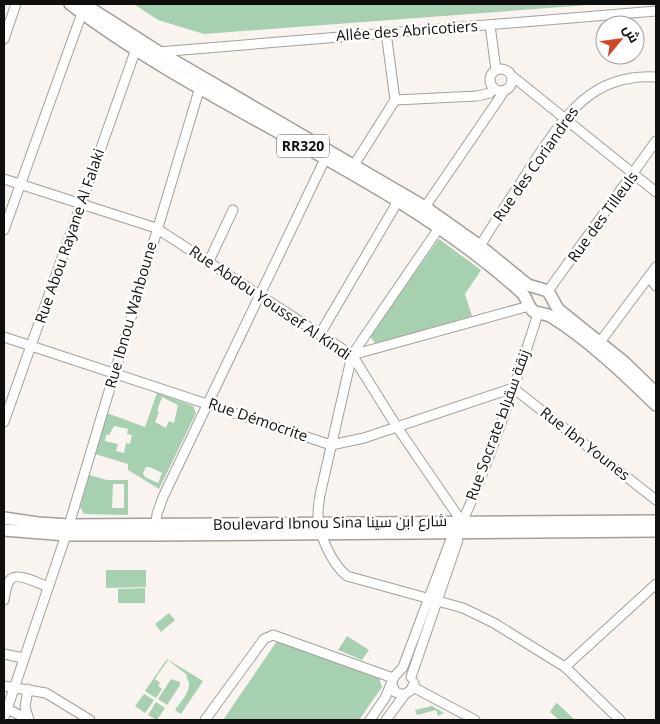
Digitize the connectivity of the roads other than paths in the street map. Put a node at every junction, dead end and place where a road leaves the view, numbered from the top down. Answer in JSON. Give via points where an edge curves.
{"nodes":[{"id":1,"x":16,"y":4,"type":"edge"},
{"id":2,"x":70,"y":4,"type":"edge"},
{"id":3,"x":83,"y":8,"type":"edge"},
{"id":4,"x":656,"y":11,"type":"edge"},
{"id":5,"x":490,"y":25,"type":"junction"},
{"id":6,"x":386,"y":32,"type":"junction"},
{"id":7,"x":4,"y":39,"type":"edge"},
{"id":8,"x":136,"y":49,"type":"junction"},
{"id":9,"x":158,"y":52,"type":"junction"},
{"id":10,"x":496,"y":70,"type":"junction"},
{"id":11,"x":512,"y":76,"type":"junction"},
{"id":12,"x":656,"y":77,"type":"edge"},
{"id":13,"x":200,"y":87,"type":"junction"},
{"id":14,"x":494,"y":88,"type":"junction"},
{"id":15,"x":505,"y":90,"type":"junction"},
{"id":16,"x":395,"y":100,"type":"junction"},
{"id":17,"x":564,"y":118,"type":"junction"},
{"id":18,"x":656,"y":141,"type":"edge"},
{"id":19,"x":324,"y":159,"type":"junction"},
{"id":20,"x":354,"y":165,"type":"junction"},
{"id":21,"x":634,"y":174,"type":"junction"},
{"id":22,"x":4,"y":178,"type":"edge"},
{"id":23,"x":20,"y":184,"type":"junction"},
{"id":24,"x":656,"y":192,"type":"edge"},
{"id":25,"x":398,"y":201,"type":"junction"},
{"id":26,"x":81,"y":203,"type":"junction"},
{"id":27,"x":424,"y":207,"type":"junction"},
{"id":28,"x":233,"y":210,"type":"dead end"},
{"id":29,"x":156,"y":228,"type":"junction"},
{"id":30,"x":439,"y":228,"type":"junction"},
{"id":31,"x":4,"y":230,"type":"edge"},
{"id":32,"x":480,"y":246,"type":"junction"},
{"id":33,"x":209,"y":261,"type":"junction"},
{"id":34,"x":656,"y":267,"type":"edge"},
{"id":35,"x":649,"y":277,"type":"junction"},
{"id":36,"x":656,"y":286,"type":"edge"},
{"id":37,"x":546,"y":294,"type":"junction"},
{"id":38,"x":259,"y":295,"type":"junction"},
{"id":39,"x":528,"y":304,"type":"junction"},
{"id":40,"x":541,"y":313,"type":"junction"},
{"id":41,"x":320,"y":334,"type":"junction"},
{"id":42,"x":4,"y":337,"type":"edge"},
{"id":43,"x":600,"y":342,"type":"junction"},
{"id":44,"x":31,"y":346,"type":"junction"},
{"id":45,"x":352,"y":355,"type":"junction"},
{"id":46,"x":114,"y":372,"type":"junction"},
{"id":47,"x":513,"y":388,"type":"junction"},
{"id":48,"x":656,"y":393,"type":"edge"},
{"id":49,"x":208,"y":403,"type":"junction"},
{"id":50,"x":656,"y":405,"type":"edge"},
{"id":51,"x":4,"y":422,"type":"edge"},
{"id":52,"x":397,"y":427,"type":"junction"},
{"id":53,"x":331,"y":444,"type":"junction"},
{"id":54,"x":656,"y":500,"type":"edge"},
{"id":55,"x":4,"y":518,"type":"edge"},
{"id":56,"x":656,"y":521,"type":"edge"},
{"id":57,"x":320,"y":528,"type":"junction"},
{"id":58,"x":4,"y":530,"type":"edge"},
{"id":59,"x":155,"y":530,"type":"junction"},
{"id":60,"x":459,"y":530,"type":"junction"},
{"id":61,"x":656,"y":531,"type":"edge"},
{"id":62,"x":66,"y":534,"type":"junction"},
{"id":63,"x":656,"y":584,"type":"edge"},
{"id":64,"x":48,"y":587,"type":"junction"},
{"id":65,"x":4,"y":600,"type":"edge"},
{"id":66,"x":432,"y":600,"type":"junction"},
{"id":67,"x":4,"y":654,"type":"edge"},
{"id":68,"x":23,"y":658,"type":"junction"},
{"id":69,"x":565,"y":667,"type":"junction"},
{"id":70,"x":411,"y":677,"type":"junction"},
{"id":71,"x":394,"y":679,"type":"junction"},
{"id":72,"x":8,"y":686,"type":"edge"},
{"id":73,"x":413,"y":687,"type":"junction"},
{"id":74,"x":28,"y":689,"type":"junction"},
{"id":75,"x":406,"y":694,"type":"junction"},
{"id":76,"x":5,"y":714,"type":"edge"},
{"id":77,"x":29,"y":719,"type":"edge"},
{"id":78,"x":90,"y":720,"type":"edge"},
{"id":79,"x":205,"y":720,"type":"edge"},
{"id":80,"x":370,"y":720,"type":"edge"},
{"id":81,"x":386,"y":720,"type":"edge"},
{"id":82,"x":474,"y":720,"type":"edge"},
{"id":83,"x":620,"y":720,"type":"edge"}],
"edges":[{"from":1,"to":7,"type":"street"},
{"from":2,"to":3,"type":"main road","number":"RR320"},
{"from":3,"to":8,"type":"main road","number":"RR320"},
{"from":3,"to":9,"type":"main road","number":"RR320"},
{"from":3,"to":23,"type":"street"},
{"from":4,"to":5,"type":"street","name":"Allée des Abricotiers"},
{"from":5,"to":6,"type":"street","name":"Allée des Abricotiers"},
{"from":5,"to":10,"type":"street"},
{"from":6,"to":9,"type":"street","name":"Allée des Abricotiers"},
{"from":6,"to":16,"type":"street"},
{"from":8,"to":13,"type":"main road","number":"RR320"},
{"from":8,"to":26,"type":"street","name":"Rue Abou Rayane Al Falaki"},
{"from":9,"to":20,"type":"main road","number":"RR320"},
{"from":10,"to":11,"type":"street","via":[[506,69]]},
{"from":10,"to":14,"type":"street","via":[[490,79]]},
{"from":11,"to":15,"type":"street","via":[[512,83]]},
{"from":11,"to":17,"type":"street"},
{"from":12,"to":17,"type":"street","name":"Rue des Coriandres","via":[[625,79],[605,86],[583,99]]},
{"from":13,"to":19,"type":"main road","number":"RR320"},
{"from":13,"to":29,"type":"street","name":"Rue Ibnou Wahboune"},
{"from":14,"to":15,"type":"street"},
{"from":14,"to":16,"type":"street","via":[[490,93],[477,96]]},
{"from":15,"to":27,"type":"street"},
{"from":16,"to":20,"type":"street"},
{"from":17,"to":21,"type":"street"},
{"from":17,"to":32,"type":"street","name":"Rue des Coriandres"},
{"from":18,"to":21,"type":"street","name":"Rue des Tilleuls"},
{"from":19,"to":25,"type":"main road","number":"RR320"},
{"from":19,"to":38,"type":"street"},
{"from":20,"to":27,"type":"main road","number":"RR320"},
{"from":21,"to":24,"type":"street"},
{"from":21,"to":37,"type":"street","name":"Rue des Tilleuls"},
{"from":22,"to":23,"type":"street","name":"Rue Abdou Youssef Al Kindi"},
{"from":23,"to":26,"type":"street","name":"Rue Abdou Youssef Al Kindi"},
{"from":23,"to":31,"type":"street"},
{"from":25,"to":30,"type":"main road","number":"RR320"},
{"from":25,"to":41,"type":"street"},
{"from":26,"to":29,"type":"street","name":"Rue Abdou Youssef Al Kindi"},
{"from":26,"to":44,"type":"street","name":"Rue Abou Rayane Al Falaki"},
{"from":27,"to":32,"type":"main road","number":"RR320"},
{"from":28,"to":33,"type":"street"},
{"from":29,"to":33,"type":"street","name":"Rue Abdou Youssef Al Kindi"},
{"from":29,"to":46,"type":"street","name":"Rue Ibnou Wahboune"},
{"from":30,"to":39,"type":"main road","number":"RR320","via":[[522,292]]},
{"from":30,"to":45,"type":"street"},
{"from":32,"to":37,"type":"main road","number":"RR320","via":[[524,283]]},
{"from":33,"to":38,"type":"street","name":"Rue Abdou Youssef Al Kindi"},
{"from":34,"to":35,"type":"street"},
{"from":35,"to":36,"type":"street"},
{"from":35,"to":43,"type":"street"},
{"from":37,"to":39,"type":"main road","via":[[531,292]]},
{"from":37,"to":40,"type":"main road","via":[[549,309]]},
{"from":37,"to":43,"type":"main road","number":"RR320","via":[[563,313]]},
{"from":38,"to":41,"type":"street","name":"Rue Abdou Youssef Al Kindi"},
{"from":38,"to":49,"type":"street"},
{"from":39,"to":40,"type":"main road","number":"RR320"},
{"from":39,"to":45,"type":"street"},
{"from":40,"to":47,"type":"street","name":"Rue Socrate زنقة سقراط"},
{"from":40,"to":50,"type":"main road","number":"RR320","via":[[606,360]]},
{"from":41,"to":45,"type":"street","name":"Rue Abdou Youssef Al Kindi"},
{"from":42,"to":44,"type":"street","name":"Rue Démocrite"},
{"from":43,"to":48,"type":"main road","number":"RR320"},
{"from":44,"to":46,"type":"street","name":"Rue Démocrite"},
{"from":44,"to":51,"type":"street","name":"Rue Abou Rayane Al Falaki"},
{"from":45,"to":52,"type":"street","name":"Rue Abdou Youssef Al Kindi"},
{"from":45,"to":53,"type":"street"},
{"from":46,"to":49,"type":"street","name":"Rue Démocrite"},
{"from":46,"to":62,"type":"street","name":"Rue Ibnou Wahboune"},
{"from":47,"to":52,"type":"street","name":"Rue Démocrite"},
{"from":47,"to":54,"type":"street","name":"Rue Ibn Younes"},
{"from":47,"to":60,"type":"street","name":"Rue Socrate زنقة سقراط"},
{"from":49,"to":53,"type":"street","name":"Rue Démocrite"},
{"from":49,"to":59,"type":"street","via":[[160,505]]},
{"from":52,"to":53,"type":"street","name":"Rue Démocrite","via":[[353,442]]},
{"from":52,"to":60,"type":"street","name":"Rue Abdou Youssef Al Kindi"},
{"from":53,"to":57,"type":"street","via":[[320,495]]},
{"from":55,"to":62,"type":"main road","name":"Boulevard Ibnou Sina شارع ابن سينا","via":[[38,523]]},
{"from":56,"to":60,"type":"main road","name":"Boulevard Ibnou Sina شارع ابن سينا"},
{"from":57,"to":59,"type":"main road","name":"Boulevard Ibnou Sina شارع ابن سينا"},
{"from":57,"to":60,"type":"main road","name":"Boulevard Ibnou Sina شارع ابن سينا"},
{"from":57,"to":66,"type":"street","via":[[336,565],[347,576]]},
{"from":58,"to":62,"type":"main road","name":"Boulevard Ibnou Sina شارع ابن سينا"},
{"from":59,"to":62,"type":"main road","name":"Boulevard Ibnou Sina شارع ابن سينا"},
{"from":60,"to":61,"type":"main road","name":"Boulevard Ibnou Sina شارع ابن سينا"},
{"from":60,"to":66,"type":"street","name":"Rue Socrate زنقة سقراط","via":[[451,539]]},
{"from":62,"to":64,"type":"street","name":"Rue Ibnou Wahboune"},
{"from":63,"to":69,"type":"street"},
{"from":64,"to":65,"type":"street","via":[[20,577],[13,578]]},
{"from":64,"to":68,"type":"street","name":"Rue Ibnou Wahboune"},
{"from":66,"to":69,"type":"street","via":[[463,608],[494,623]]},
{"from":66,"to":70,"type":"street","name":"Rue Socrate زنقة سقراط"},
{"from":66,"to":71,"type":"street","name":"Rue Socrate زنقة سقراط"},
{"from":67,"to":68,"type":"street"},
{"from":68,"to":72,"type":"street","name":"Rue Ibnou Wahboune"},
{"from":69,"to":83,"type":"street"},
{"from":70,"to":71,"type":"street","via":[[407,674]]},
{"from":70,"to":73,"type":"street"},
{"from":71,"to":75,"type":"street","via":[[395,692]]},
{"from":71,"to":79,"type":"street","via":[[273,635],[268,636]]},
{"from":71,"to":80,"type":"street","name":"Rue Socrate زنقة سقراط"},
{"from":72,"to":74,"type":"street"},
{"from":72,"to":76,"type":"street","name":"Rue Ibnou Wahboune"},
{"from":73,"to":75,"type":"street"},
{"from":73,"to":82,"type":"street"},
{"from":74,"to":77,"type":"street","via":[[26,707]]},
{"from":74,"to":78,"type":"street","via":[[46,693]]},
{"from":75,"to":81,"type":"street"},
{"from":76,"to":77,"type":"street"}]}
